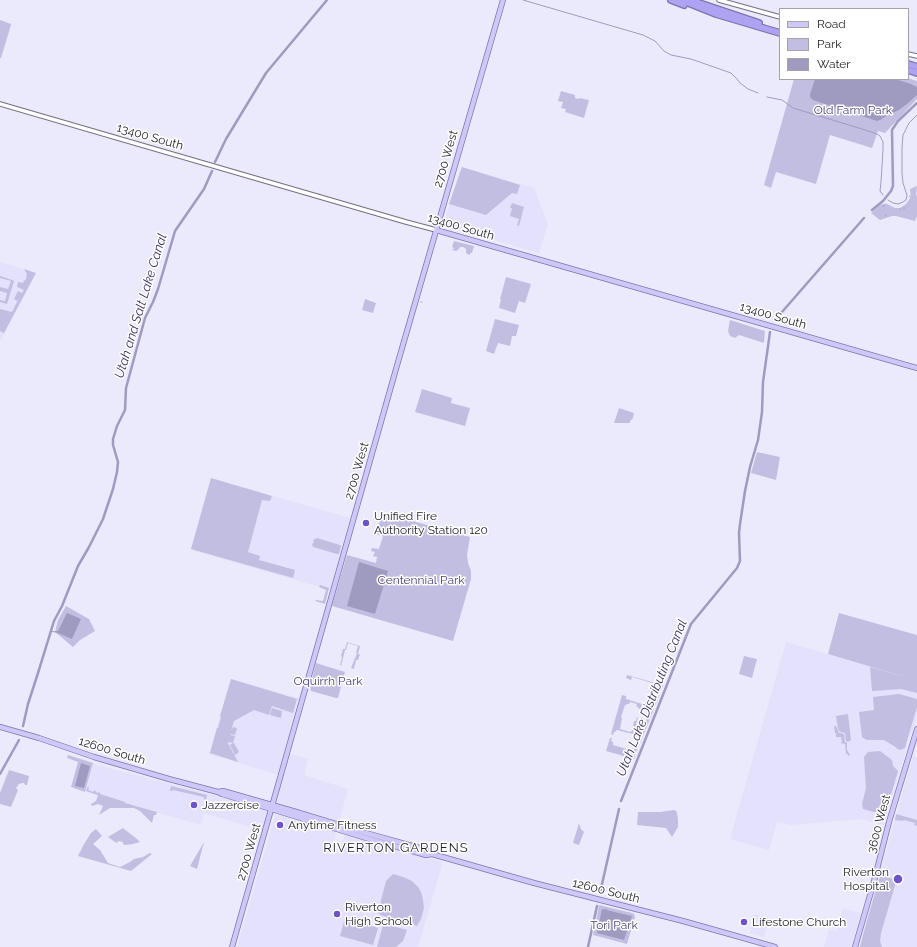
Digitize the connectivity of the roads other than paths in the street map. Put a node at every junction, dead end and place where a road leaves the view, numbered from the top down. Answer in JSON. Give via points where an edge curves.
{"nodes":[{"id":1,"x":503,"y":0,"type":"edge"},
{"id":2,"x":671,"y":0,"type":"edge"},
{"id":3,"x":681,"y":0,"type":"edge"},
{"id":4,"x":690,"y":0,"type":"edge"},
{"id":5,"x":695,"y":0,"type":"edge"},
{"id":6,"x":720,"y":0,"type":"edge"},
{"id":7,"x":716,"y":9,"type":"junction"},
{"id":8,"x":779,"y":17,"type":"edge"},
{"id":9,"x":728,"y":18,"type":"junction"},
{"id":10,"x":779,"y":29,"type":"edge"},
{"id":11,"x":779,"y":33,"type":"edge"},
{"id":12,"x":0,"y":104,"type":"edge"},
{"id":13,"x":436,"y":230,"type":"junction"},
{"id":14,"x":917,"y":368,"type":"edge"},
{"id":15,"x":0,"y":727,"type":"edge"},
{"id":16,"x":917,"y":729,"type":"edge"},
{"id":17,"x":272,"y":807,"type":"junction"},
{"id":18,"x":340,"y":830,"type":"junction"},
{"id":19,"x":366,"y":833,"type":"junction"},
{"id":20,"x":432,"y":854,"type":"junction"},
{"id":21,"x":232,"y":947,"type":"edge"},
{"id":22,"x":775,"y":947,"type":"edge"},
{"id":23,"x":855,"y":947,"type":"edge"}],
"edges":[{"from":1,"to":13,"type":"main road","name":"2700 West"},
{"from":2,"to":9,"type":"highway"},
{"from":3,"to":9,"type":"highway"},
{"from":4,"to":7,"type":"highway"},
{"from":5,"to":7,"type":"highway"},
{"from":6,"to":8,"type":"street"},
{"from":7,"to":10,"type":"highway"},
{"from":9,"to":11,"type":"highway"},
{"from":12,"to":13,"type":"street","name":"13400 South"},
{"from":13,"to":14,"type":"main road","name":"13400 South"},
{"from":13,"to":17,"type":"main road","name":"2700 West"},
{"from":15,"to":17,"type":"main road","name":"12600 South","via":[[94,757]]},
{"from":16,"to":23,"type":"main road","name":"3600 West"},
{"from":17,"to":18,"type":"main road","name":"12600 South"},
{"from":17,"to":19,"type":"main road","name":"12600 South"},
{"from":17,"to":21,"type":"main road","name":"2700 West"},
{"from":18,"to":19,"type":"main road","via":[[342,828]]},
{"from":18,"to":20,"type":"main road","name":"12600 South","via":[[426,855]]},
{"from":19,"to":20,"type":"main road","name":"12600 South","via":[[427,850]]},
{"from":20,"to":22,"type":"main road","name":"12600 South"}]}
